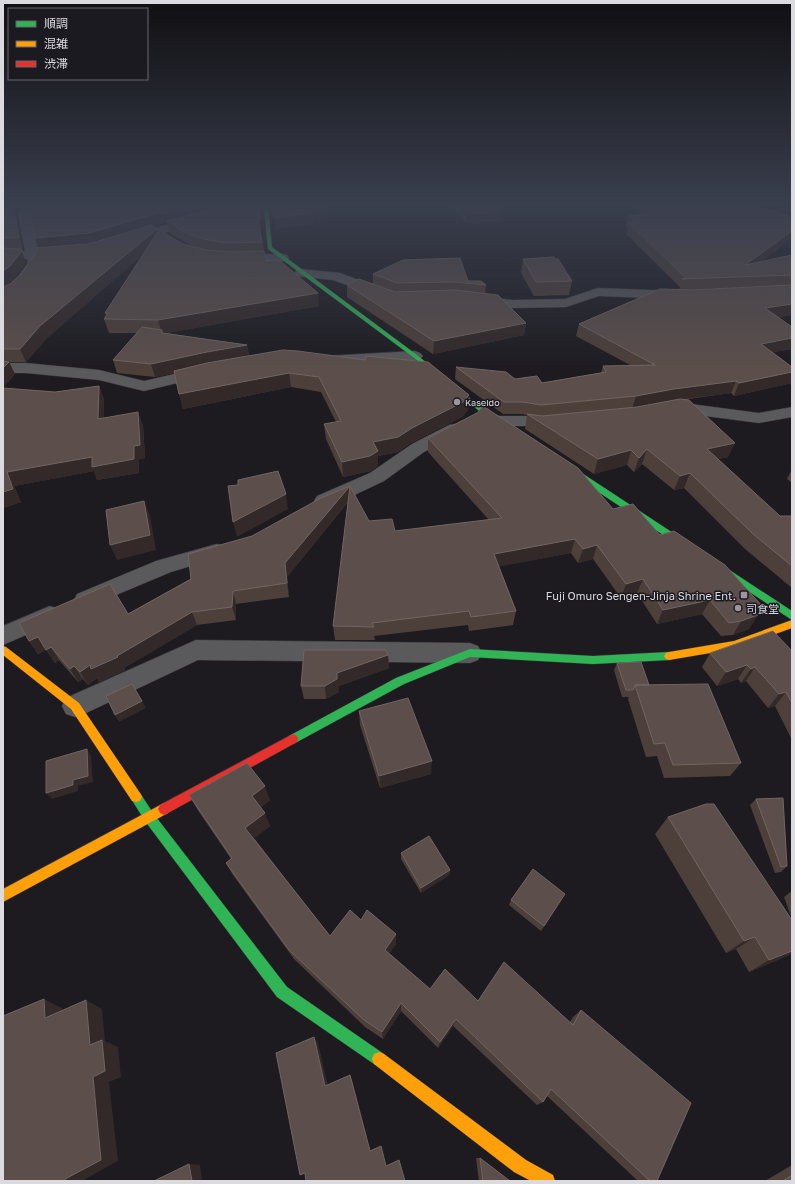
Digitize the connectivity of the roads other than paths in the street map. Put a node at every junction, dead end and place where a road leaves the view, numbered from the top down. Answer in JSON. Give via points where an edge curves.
{"nodes":[{"id":1,"x":33,"y":261,"type":"edge"},
{"id":2,"x":287,"y":261,"type":"edge"},
{"id":3,"x":301,"y":273,"type":"junction"},
{"id":4,"x":3,"y":296,"type":"edge"},
{"id":5,"x":687,"y":296,"type":"edge"},
{"id":6,"x":395,"y":298,"type":"edge"},
{"id":7,"x":462,"y":298,"type":"edge"},
{"id":8,"x":415,"y":356,"type":"junction"},
{"id":9,"x":316,"y":359,"type":"edge"},
{"id":10,"x":3,"y":368,"type":"edge"},
{"id":11,"x":218,"y":370,"type":"edge"},
{"id":12,"x":480,"y":409,"type":"junction"},
{"id":13,"x":653,"y":411,"type":"edge"},
{"id":14,"x":792,"y":412,"type":"edge"},
{"id":15,"x":575,"y":421,"type":"edge"},
{"id":16,"x":504,"y":425,"type":"joint"},
{"id":17,"x":556,"y":460,"type":"edge"},
{"id":18,"x":308,"y":509,"type":"edge"},
{"id":19,"x":232,"y":548,"type":"edge"},
{"id":20,"x":792,"y":616,"type":"edge"},
{"id":21,"x":792,"y":624,"type":"edge"},
{"id":22,"x":3,"y":636,"type":"edge"},
{"id":23,"x":3,"y":650,"type":"edge"},
{"id":24,"x":470,"y":653,"type":"junction"},
{"id":25,"x":75,"y":706,"type":"junction"},
{"id":26,"x":149,"y":816,"type":"junction"},
{"id":27,"x":3,"y":896,"type":"edge"},
{"id":28,"x":547,"y":1181,"type":"edge"}],
"edges":[{"from":1,"to":4,"type":"street","via":[[21,282]]},
{"from":2,"to":3,"type":"street"},
{"from":3,"to":6,"type":"street","via":[[335,276]]},
{"from":3,"to":8,"type":"street"},
{"from":5,"to":7,"type":"street","via":[[598,292],[566,303],[513,304]]},
{"from":8,"to":9,"type":"street","via":[[354,360]]},
{"from":8,"to":12,"type":"street"},
{"from":10,"to":11,"type":"street","via":[[99,374],[144,386]]},
{"from":12,"to":16,"type":"street"},
{"from":12,"to":18,"type":"street","via":[[469,422],[418,448],[377,477]]},
{"from":13,"to":14,"type":"street","via":[[675,407],[759,418]]},
{"from":15,"to":16,"type":"street","via":[[539,424],[526,421]]},
{"from":17,"to":20,"type":"street"},
{"from":19,"to":22,"type":"street","via":[[164,566]]},
{"from":21,"to":24,"type":"street","via":[[734,645],[678,655],[593,660]]},
{"from":23,"to":25,"type":"street"},
{"from":24,"to":25,"type":"street","via":[[196,650]]},
{"from":24,"to":26,"type":"street","via":[[400,681]]},
{"from":25,"to":26,"type":"street"},
{"from":26,"to":27,"type":"street"},
{"from":26,"to":28,"type":"street","via":[[282,992],[399,1073],[520,1166]]}]}
